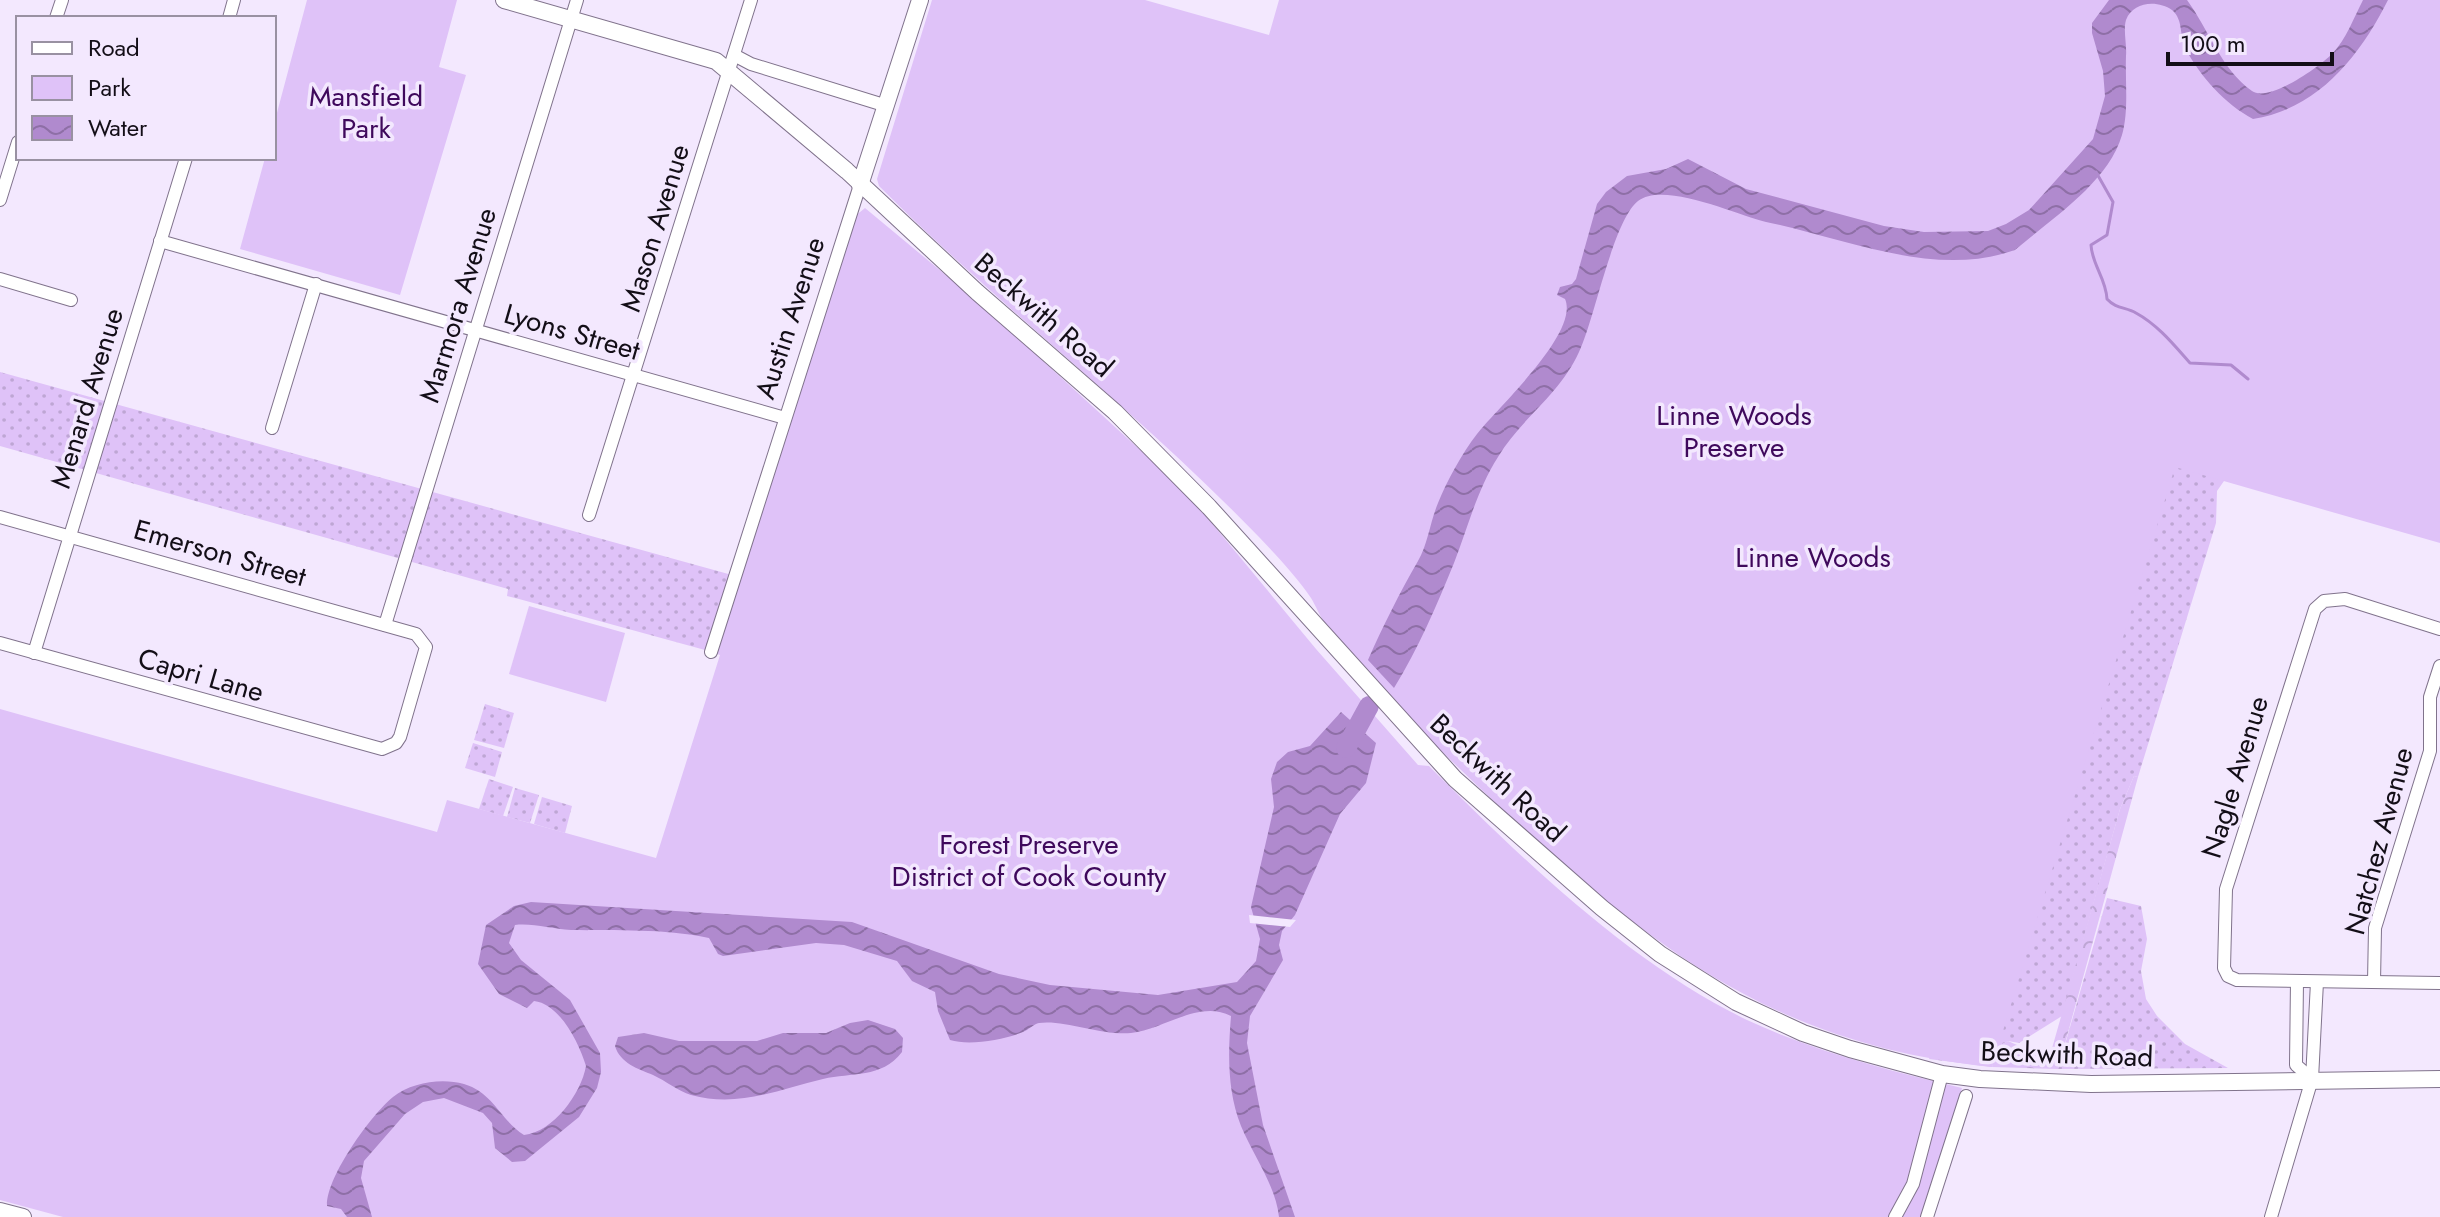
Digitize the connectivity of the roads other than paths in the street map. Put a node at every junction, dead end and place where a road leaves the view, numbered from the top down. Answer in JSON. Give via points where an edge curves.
{"nodes":[{"id":1,"x":504,"y":0,"type":"edge"},
{"id":2,"x":577,"y":0,"type":"edge"},
{"id":3,"x":751,"y":0,"type":"edge"},
{"id":4,"x":920,"y":0,"type":"edge"},
{"id":5,"x":571,"y":19,"type":"junction"},
{"id":6,"x":731,"y":63,"type":"junction"},
{"id":7,"x":887,"y":106,"type":"junction"},
{"id":8,"x":16,"y":148,"type":"edge"},
{"id":9,"x":185,"y":160,"type":"edge"},
{"id":10,"x":860,"y":185,"type":"junction"},
{"id":11,"x":0,"y":200,"type":"edge"},
{"id":12,"x":160,"y":241,"type":"junction"},
{"id":13,"x":0,"y":279,"type":"edge"},
{"id":14,"x":316,"y":284,"type":"junction"},
{"id":15,"x":71,"y":300,"type":"dead end"},
{"id":16,"x":476,"y":330,"type":"junction"},
{"id":17,"x":634,"y":375,"type":"junction"},
{"id":18,"x":785,"y":418,"type":"junction"},
{"id":19,"x":272,"y":428,"type":"dead end"},
{"id":20,"x":589,"y":515,"type":"dead end"},
{"id":21,"x":0,"y":517,"type":"edge"},
{"id":22,"x":70,"y":536,"type":"junction"},
{"id":23,"x":385,"y":625,"type":"junction"},
{"id":24,"x":2440,"y":629,"type":"edge"},
{"id":25,"x":0,"y":643,"type":"edge"},
{"id":26,"x":711,"y":652,"type":"dead end"},
{"id":27,"x":34,"y":653,"type":"junction"},
{"id":28,"x":2440,"y":666,"type":"edge"},
{"id":29,"x":389,"y":748,"type":"joint"},
{"id":30,"x":2297,"y":981,"type":"junction"},
{"id":31,"x":2317,"y":982,"type":"junction"},
{"id":32,"x":2374,"y":982,"type":"junction"},
{"id":33,"x":2440,"y":983,"type":"edge"},
{"id":34,"x":1942,"y":1074,"type":"junction"},
{"id":35,"x":2312,"y":1079,"type":"junction"},
{"id":36,"x":2440,"y":1079,"type":"edge"},
{"id":37,"x":1966,"y":1096,"type":"dead end"},
{"id":38,"x":0,"y":1211,"type":"edge"},
{"id":39,"x":23,"y":1217,"type":"edge"},
{"id":40,"x":1895,"y":1217,"type":"edge"},
{"id":41,"x":1927,"y":1217,"type":"edge"},
{"id":42,"x":2271,"y":1217,"type":"edge"}],
"edges":[{"from":1,"to":5,"type":"street","name":"Beckwith Road"},
{"from":2,"to":5,"type":"street","name":"Marmora Avenue"},
{"from":3,"to":6,"type":"street","name":"Mason Avenue"},
{"from":4,"to":7,"type":"street","name":"Austin Avenue"},
{"from":5,"to":6,"type":"street","name":"Beckwith Road"},
{"from":5,"to":16,"type":"street","name":"Marmora Avenue"},
{"from":6,"to":7,"type":"street","via":[[751,64]]},
{"from":6,"to":10,"type":"street","name":"Beckwith Road"},
{"from":6,"to":17,"type":"street","name":"Mason Avenue"},
{"from":7,"to":10,"type":"street","name":"Austin Avenue"},
{"from":8,"to":11,"type":"street"},
{"from":9,"to":12,"type":"street","name":"Menard Avenue"},
{"from":10,"to":18,"type":"street","name":"Austin Avenue"},
{"from":10,"to":34,"type":"street","name":"Beckwith Road","via":[[1115,412],[1209,507],[1455,779],[1602,908],[1701,982],[1803,1033]]},
{"from":12,"to":14,"type":"street","name":"Lyons Street"},
{"from":12,"to":22,"type":"street","name":"Menard Avenue"},
{"from":13,"to":15,"type":"street"},
{"from":14,"to":16,"type":"street","name":"Lyons Street"},
{"from":14,"to":19,"type":"street"},
{"from":16,"to":17,"type":"street","name":"Lyons Street"},
{"from":16,"to":23,"type":"street","name":"Marmora Avenue"},
{"from":17,"to":18,"type":"street","name":"Lyons Street"},
{"from":17,"to":20,"type":"street","name":"Mason Avenue"},
{"from":18,"to":26,"type":"street","name":"Austin Avenue"},
{"from":21,"to":22,"type":"street","name":"Emerson Street"},
{"from":22,"to":23,"type":"street","name":"Emerson Street"},
{"from":22,"to":27,"type":"street","name":"Menard Avenue"},
{"from":23,"to":29,"type":"street","name":"Emerson Street","via":[[425,641],[400,737]]},
{"from":24,"to":30,"type":"street","name":"Nagle Avenue","via":[[2345,599],[2324,601],[2309,620],[2226,889],[2223,958],[2228,976],[2237,980]]},
{"from":25,"to":27,"type":"street","name":"Capri Lane"},
{"from":27,"to":29,"type":"street","name":"Capri Lane"},
{"from":28,"to":32,"type":"street","name":"Natchez Avenue","via":[[2430,697],[2430,751],[2375,928]]},
{"from":30,"to":31,"type":"street"},
{"from":30,"to":35,"type":"street","via":[[2296,1065]]},
{"from":31,"to":32,"type":"street"},
{"from":31,"to":35,"type":"street"},
{"from":32,"to":33,"type":"street"},
{"from":34,"to":35,"type":"street","name":"Beckwith Road","via":[[2077,1084]]},
{"from":34,"to":40,"type":"street","via":[[1913,1184]]},
{"from":35,"to":36,"type":"street","name":"Beckwith Road"},
{"from":35,"to":42,"type":"street"},
{"from":37,"to":41,"type":"street"},
{"from":38,"to":39,"type":"street"}]}
